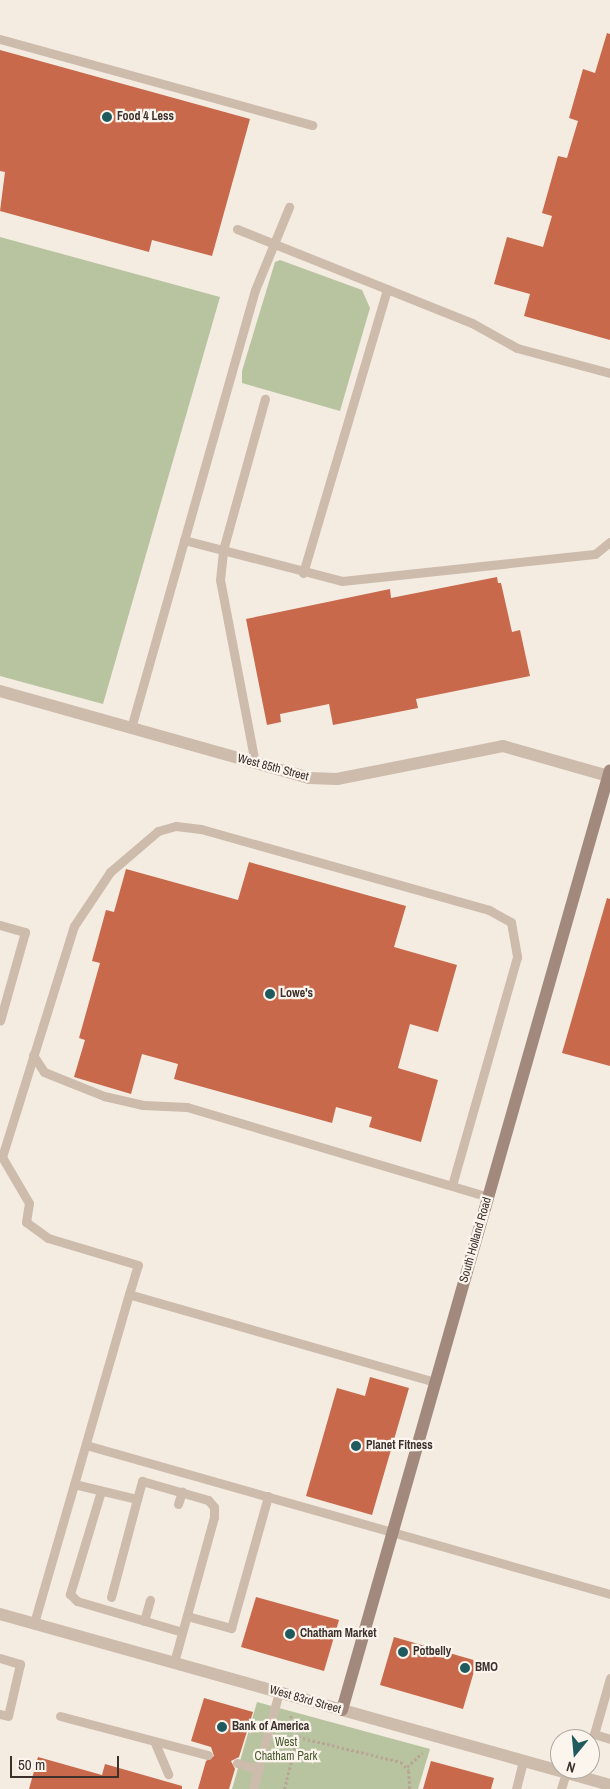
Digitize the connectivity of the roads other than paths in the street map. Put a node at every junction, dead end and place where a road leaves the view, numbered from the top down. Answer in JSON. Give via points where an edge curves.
{"nodes":[{"id":1,"x":0,"y":39,"type":"edge"},
{"id":2,"x":312,"y":125,"type":"dead end"},
{"id":3,"x":289,"y":207,"type":"dead end"},
{"id":4,"x":236,"y":229,"type":"dead end"},
{"id":5,"x":274,"y":244,"type":"junction"},
{"id":6,"x":387,"y":289,"type":"junction"},
{"id":7,"x":610,"y":374,"type":"edge"},
{"id":8,"x":265,"y":399,"type":"dead end"},
{"id":9,"x":184,"y":540,"type":"junction"},
{"id":10,"x":610,"y":542,"type":"edge"},
{"id":11,"x":222,"y":550,"type":"junction"},
{"id":12,"x":303,"y":572,"type":"junction"},
{"id":13,"x":0,"y":691,"type":"edge"},
{"id":14,"x":131,"y":728,"type":"junction"},
{"id":15,"x":255,"y":763,"type":"junction"},
{"id":16,"x":609,"y":773,"type":"edge"},
{"id":17,"x":0,"y":925,"type":"edge"},
{"id":18,"x":0,"y":1021,"type":"edge"},
{"id":19,"x":33,"y":1055,"type":"junction"},
{"id":20,"x":452,"y":1185,"type":"junction"},
{"id":21,"x":488,"y":1197,"type":"junction"},
{"id":22,"x":130,"y":1294,"type":"junction"},
{"id":23,"x":435,"y":1382,"type":"junction"},
{"id":24,"x":86,"y":1444,"type":"junction"},
{"id":25,"x":74,"y":1484,"type":"junction"},
{"id":26,"x":101,"y":1490,"type":"junction"},
{"id":27,"x":182,"y":1492,"type":"junction"},
{"id":28,"x":268,"y":1496,"type":"junction"},
{"id":29,"x":136,"y":1499,"type":"junction"},
{"id":30,"x":178,"y":1504,"type":"dead end"},
{"id":31,"x":392,"y":1531,"type":"junction"},
{"id":32,"x":610,"y":1594,"type":"edge"},
{"id":33,"x":111,"y":1597,"type":"dead end"},
{"id":34,"x":150,"y":1600,"type":"dead end"},
{"id":35,"x":0,"y":1614,"type":"edge"},
{"id":36,"x":187,"y":1616,"type":"junction"},
{"id":37,"x":144,"y":1621,"type":"junction"},
{"id":38,"x":34,"y":1623,"type":"junction"},
{"id":39,"x":182,"y":1632,"type":"junction"},
{"id":40,"x":0,"y":1658,"type":"edge"},
{"id":41,"x":174,"y":1662,"type":"junction"},
{"id":42,"x":610,"y":1678,"type":"edge"},
{"id":43,"x":280,"y":1692,"type":"junction"},
{"id":44,"x":342,"y":1710,"type":"junction"},
{"id":45,"x":0,"y":1714,"type":"edge"},
{"id":46,"x":60,"y":1716,"type":"dead end"},
{"id":47,"x":610,"y":1739,"type":"edge"},
{"id":48,"x":155,"y":1743,"type":"junction"},
{"id":49,"x":208,"y":1755,"type":"dead end"},
{"id":50,"x":523,"y":1761,"type":"junction"},
{"id":51,"x":237,"y":1763,"type":"dead end"},
{"id":52,"x":258,"y":1769,"type":"junction"},
{"id":53,"x":550,"y":1769,"type":"edge"},
{"id":54,"x":168,"y":1774,"type":"dead end"},
{"id":55,"x":588,"y":1779,"type":"edge"},
{"id":56,"x":610,"y":1785,"type":"edge"},
{"id":57,"x":253,"y":1789,"type":"edge"},
{"id":58,"x":516,"y":1789,"type":"edge"}],
"edges":[{"from":1,"to":2,"type":"lane"},
{"from":3,"to":5,"type":"lane"},
{"from":4,"to":5,"type":"lane"},
{"from":5,"to":6,"type":"lane"},
{"from":5,"to":9,"type":"lane","via":[[255,290]]},
{"from":6,"to":7,"type":"lane","via":[[472,323],[518,348]]},
{"from":6,"to":12,"type":"lane"},
{"from":8,"to":11,"type":"lane"},
{"from":9,"to":11,"type":"lane"},
{"from":9,"to":14,"type":"lane"},
{"from":10,"to":12,"type":"lane","via":[[595,554],[342,581]]},
{"from":11,"to":12,"type":"lane"},
{"from":11,"to":15,"type":"lane","via":[[220,580]]},
{"from":13,"to":14,"type":"street","name":"West 85th Street"},
{"from":14,"to":15,"type":"street","name":"West 85th Street"},
{"from":15,"to":16,"type":"street","name":"West 85th Street","via":[[310,778],[337,778],[504,746]]},
{"from":16,"to":21,"type":"main road","name":"South Holland Road"},
{"from":17,"to":18,"type":"lane","via":[[25,932]]},
{"from":19,"to":20,"type":"lane","via":[[44,1072],[104,1096],[143,1105],[187,1107]]},
{"from":19,"to":20,"type":"lane","via":[[74,926],[110,872],[158,831],[176,826],[200,829],[489,910],[511,922],[517,956]]},
{"from":19,"to":22,"type":"lane","via":[[2,1157],[28,1203],[26,1222],[48,1238],[138,1265]]},
{"from":20,"to":21,"type":"lane"},
{"from":21,"to":23,"type":"main road","name":"South Holland Road"},
{"from":22,"to":23,"type":"lane"},
{"from":22,"to":24,"type":"lane"},
{"from":23,"to":31,"type":"main road","name":"South Holland Road"},
{"from":24,"to":25,"type":"lane"},
{"from":24,"to":28,"type":"lane"},
{"from":25,"to":26,"type":"lane"},
{"from":25,"to":38,"type":"lane"},
{"from":26,"to":29,"type":"lane"},
{"from":26,"to":37,"type":"lane","via":[[70,1594],[76,1601]]},
{"from":27,"to":29,"type":"lane","via":[[142,1481]]},
{"from":27,"to":30,"type":"lane"},
{"from":27,"to":36,"type":"lane","via":[[208,1500],[214,1517]]},
{"from":28,"to":31,"type":"lane"},
{"from":28,"to":36,"type":"lane","via":[[231,1628]]},
{"from":29,"to":33,"type":"lane"},
{"from":31,"to":32,"type":"lane"},
{"from":31,"to":44,"type":"main road","name":"South Holland Road"},
{"from":34,"to":37,"type":"lane"},
{"from":35,"to":38,"type":"street","name":"West 83rd Street"},
{"from":36,"to":39,"type":"lane"},
{"from":37,"to":39,"type":"lane"},
{"from":38,"to":41,"type":"street","name":"West 83rd Street"},
{"from":39,"to":41,"type":"lane"},
{"from":40,"to":45,"type":"lane","via":[[20,1664],[8,1716]]},
{"from":41,"to":43,"type":"street","name":"West 83rd Street"},
{"from":42,"to":47,"type":"lane","via":[[594,1734]]},
{"from":43,"to":44,"type":"street","name":"West 83rd Street"},
{"from":43,"to":52,"type":"lane"},
{"from":44,"to":50,"type":"street","name":"West 83rd Street"},
{"from":46,"to":48,"type":"lane"},
{"from":48,"to":49,"type":"lane"},
{"from":48,"to":54,"type":"lane"},
{"from":50,"to":53,"type":"street","name":"West 83rd Street"},
{"from":50,"to":58,"type":"lane"},
{"from":51,"to":52,"type":"lane"},
{"from":52,"to":57,"type":"lane"},
{"from":55,"to":56,"type":"street","name":"West 83rd Street"}]}
